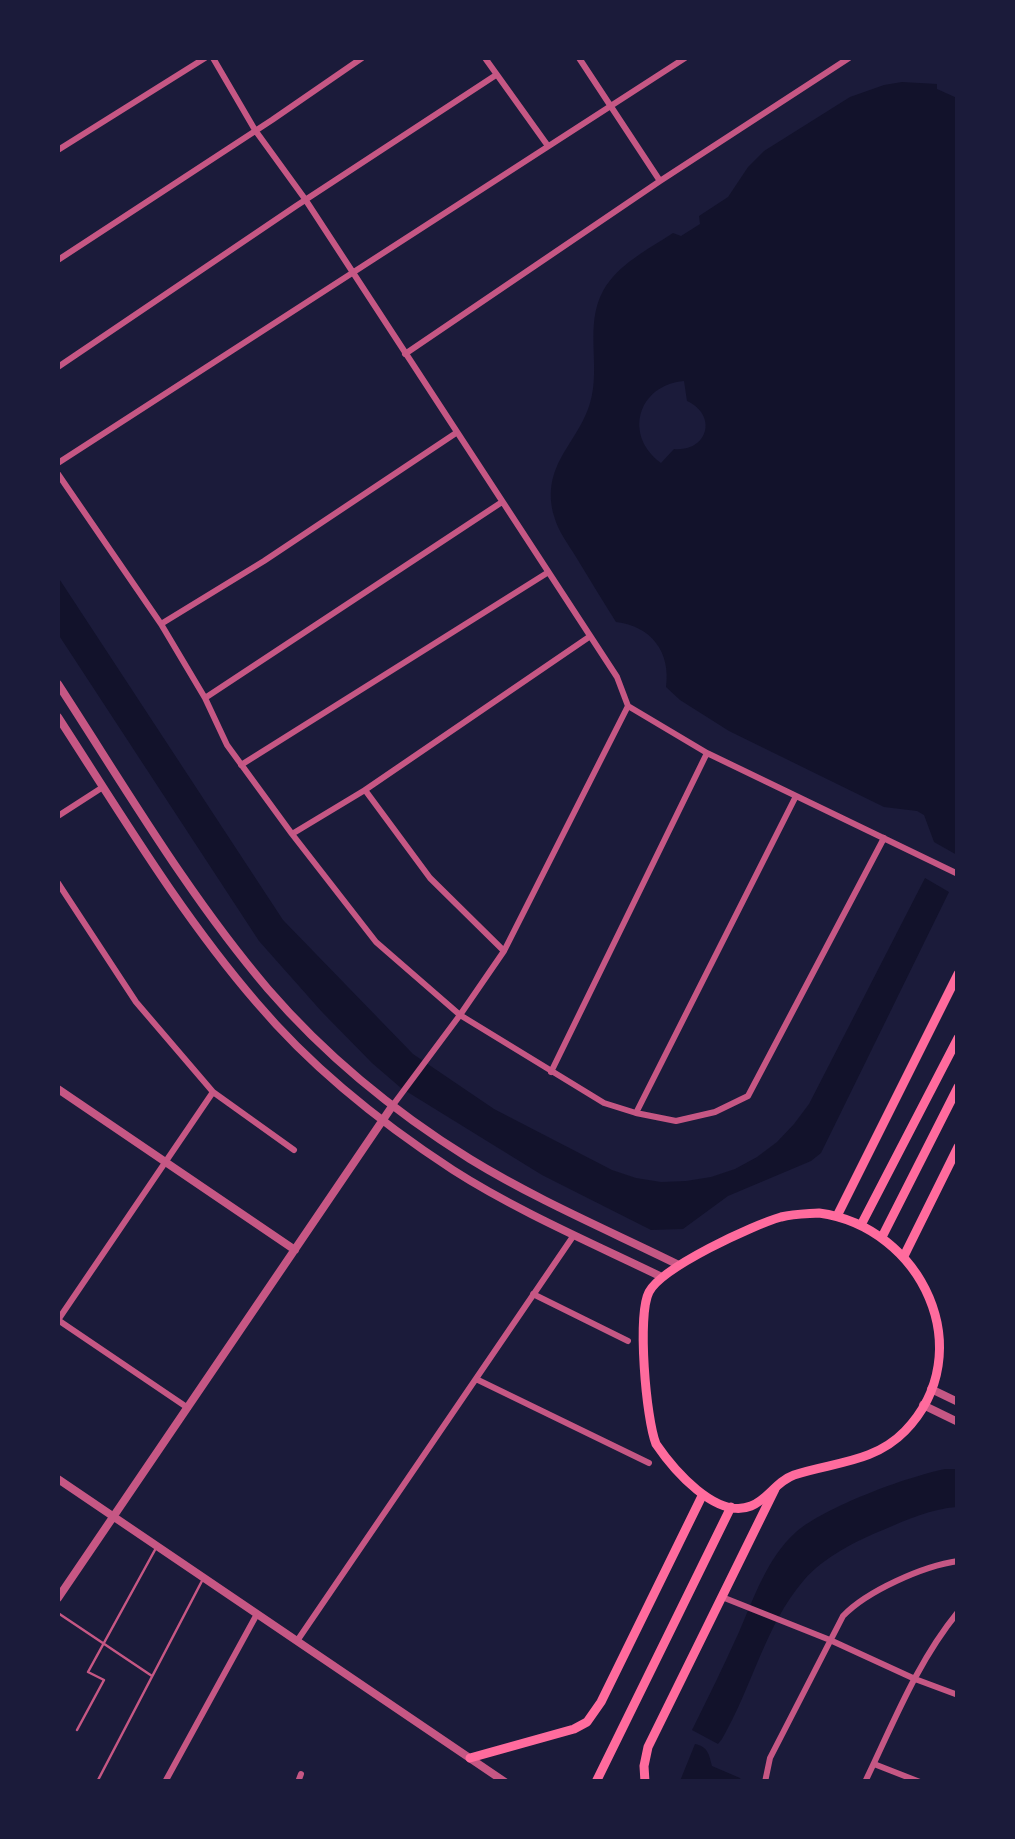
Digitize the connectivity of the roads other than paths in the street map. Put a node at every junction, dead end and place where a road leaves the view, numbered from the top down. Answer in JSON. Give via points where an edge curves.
{"nodes":[{"id":1,"x":205,"y":58,"type":"edge"},
{"id":2,"x":213,"y":58,"type":"edge"},
{"id":3,"x":362,"y":58,"type":"edge"},
{"id":4,"x":484,"y":58,"type":"edge"},
{"id":5,"x":579,"y":58,"type":"edge"},
{"id":6,"x":685,"y":58,"type":"edge"},
{"id":7,"x":849,"y":58,"type":"edge"},
{"id":8,"x":496,"y":75,"type":"junction"},
{"id":9,"x":611,"y":105,"type":"junction"},
{"id":10,"x":255,"y":130,"type":"junction"},
{"id":11,"x":548,"y":146,"type":"junction"},
{"id":12,"x":58,"y":150,"type":"edge"},
{"id":13,"x":660,"y":181,"type":"junction"},
{"id":14,"x":305,"y":200,"type":"junction"},
{"id":15,"x":58,"y":260,"type":"edge"},
{"id":16,"x":353,"y":273,"type":"junction"},
{"id":17,"x":405,"y":354,"type":"junction"},
{"id":18,"x":58,"y":367,"type":"edge"},
{"id":19,"x":456,"y":433,"type":"junction"},
{"id":20,"x":58,"y":463,"type":"edge"},
{"id":21,"x":58,"y":474,"type":"edge"},
{"id":22,"x":502,"y":502,"type":"junction"},
{"id":23,"x":548,"y":573,"type":"junction"},
{"id":24,"x":161,"y":624,"type":"junction"},
{"id":25,"x":589,"y":637,"type":"junction"},
{"id":26,"x":58,"y":684,"type":"edge"},
{"id":27,"x":205,"y":698,"type":"junction"},
{"id":28,"x":628,"y":706,"type":"junction"},
{"id":29,"x":58,"y":716,"type":"edge"},
{"id":30,"x":708,"y":752,"type":"junction"},
{"id":31,"x":241,"y":765,"type":"junction"},
{"id":32,"x":103,"y":786,"type":"junction"},
{"id":33,"x":365,"y":790,"type":"junction"},
{"id":34,"x":796,"y":796,"type":"junction"},
{"id":35,"x":58,"y":816,"type":"edge"},
{"id":36,"x":292,"y":834,"type":"junction"},
{"id":37,"x":884,"y":838,"type":"junction"},
{"id":38,"x":958,"y":874,"type":"edge"},
{"id":39,"x":58,"y":883,"type":"edge"},
{"id":40,"x":504,"y":951,"type":"junction"},
{"id":41,"x":958,"y":974,"type":"edge"},
{"id":42,"x":460,"y":1015,"type":"junction"},
{"id":43,"x":958,"y":1038,"type":"edge"},
{"id":44,"x":552,"y":1072,"type":"junction"},
{"id":45,"x":958,"y":1087,"type":"edge"},
{"id":46,"x":58,"y":1090,"type":"edge"},
{"id":47,"x":213,"y":1092,"type":"junction"},
{"id":48,"x":394,"y":1105,"type":"junction"},
{"id":49,"x":636,"y":1113,"type":"junction"},
{"id":50,"x":384,"y":1120,"type":"junction"},
{"id":51,"x":958,"y":1148,"type":"edge"},
{"id":52,"x":294,"y":1150,"type":"dead end"},
{"id":53,"x":165,"y":1162,"type":"junction"},
{"id":54,"x":837,"y":1216,"type":"junction"},
{"id":55,"x":861,"y":1225,"type":"junction"},
{"id":56,"x":574,"y":1234,"type":"junction"},
{"id":57,"x":882,"y":1237,"type":"junction"},
{"id":58,"x":295,"y":1250,"type":"junction"},
{"id":59,"x":904,"y":1256,"type":"junction"},
{"id":60,"x":680,"y":1265,"type":"junction"},
{"id":61,"x":662,"y":1277,"type":"junction"},
{"id":62,"x":533,"y":1294,"type":"junction"},
{"id":63,"x":58,"y":1320,"type":"edge"},
{"id":64,"x":628,"y":1340,"type":"dead end"},
{"id":65,"x":476,"y":1379,"type":"junction"},
{"id":66,"x":931,"y":1389,"type":"junction"},
{"id":67,"x":958,"y":1402,"type":"edge"},
{"id":68,"x":923,"y":1405,"type":"junction"},
{"id":69,"x":188,"y":1408,"type":"junction"},
{"id":70,"x":958,"y":1422,"type":"edge"},
{"id":71,"x":649,"y":1463,"type":"dead end"},
{"id":72,"x":58,"y":1479,"type":"edge"},
{"id":73,"x":778,"y":1482,"type":"junction"},
{"id":74,"x":702,"y":1496,"type":"junction"},
{"id":75,"x":731,"y":1507,"type":"junction"},
{"id":76,"x":114,"y":1517,"type":"junction"},
{"id":77,"x":157,"y":1546,"type":"junction"},
{"id":78,"x":958,"y":1561,"type":"edge"},
{"id":79,"x":203,"y":1578,"type":"junction"},
{"id":80,"x":722,"y":1597,"type":"junction"},
{"id":81,"x":58,"y":1598,"type":"edge"},
{"id":82,"x":958,"y":1612,"type":"edge"},
{"id":83,"x":58,"y":1613,"type":"edge"},
{"id":84,"x":257,"y":1614,"type":"junction"},
{"id":85,"x":830,"y":1640,"type":"junction"},
{"id":86,"x":297,"y":1641,"type":"junction"},
{"id":87,"x":104,"y":1644,"type":"junction"},
{"id":88,"x":153,"y":1677,"type":"junction"},
{"id":89,"x":916,"y":1679,"type":"junction"},
{"id":90,"x":958,"y":1695,"type":"edge"},
{"id":91,"x":77,"y":1730,"type":"dead end"},
{"id":92,"x":470,"y":1758,"type":"junction"},
{"id":93,"x":874,"y":1764,"type":"junction"},
{"id":94,"x":97,"y":1782,"type":"edge"},
{"id":95,"x":165,"y":1782,"type":"edge"},
{"id":96,"x":505,"y":1782,"type":"edge"},
{"id":97,"x":596,"y":1782,"type":"edge"},
{"id":98,"x":645,"y":1782,"type":"edge"},
{"id":99,"x":765,"y":1782,"type":"edge"},
{"id":100,"x":866,"y":1782,"type":"edge"},
{"id":101,"x":920,"y":1782,"type":"edge"}],
"edges":[{"from":1,"to":12,"type":"street"},
{"from":2,"to":10,"type":"street"},
{"from":3,"to":10,"type":"street"},
{"from":4,"to":8,"type":"street"},
{"from":5,"to":9,"type":"street"},
{"from":6,"to":9,"type":"street"},
{"from":7,"to":13,"type":"street"},
{"from":8,"to":11,"type":"street"},
{"from":8,"to":14,"type":"street"},
{"from":9,"to":11,"type":"street"},
{"from":9,"to":13,"type":"street"},
{"from":10,"to":14,"type":"street"},
{"from":10,"to":15,"type":"street"},
{"from":11,"to":16,"type":"street"},
{"from":13,"to":17,"type":"street"},
{"from":14,"to":16,"type":"street"},
{"from":14,"to":18,"type":"street"},
{"from":16,"to":17,"type":"street"},
{"from":16,"to":20,"type":"street"},
{"from":17,"to":19,"type":"street"},
{"from":19,"to":22,"type":"street"},
{"from":19,"to":24,"type":"street"},
{"from":21,"to":24,"type":"street"},
{"from":22,"to":23,"type":"street"},
{"from":22,"to":27,"type":"street"},
{"from":23,"to":25,"type":"street"},
{"from":23,"to":31,"type":"street"},
{"from":24,"to":27,"type":"street"},
{"from":25,"to":28,"type":"street"},
{"from":25,"to":33,"type":"street"},
{"from":26,"to":48,"type":"street","via":[[238,952],[311,1033]]},
{"from":27,"to":31,"type":"street"},
{"from":28,"to":30,"type":"street"},
{"from":28,"to":40,"type":"street"},
{"from":29,"to":32,"type":"street"},
{"from":30,"to":34,"type":"street"},
{"from":30,"to":44,"type":"street"},
{"from":31,"to":36,"type":"street"},
{"from":32,"to":35,"type":"street"},
{"from":32,"to":50,"type":"street","via":[[192,922],[250,996],[308,1057]]},
{"from":33,"to":36,"type":"street"},
{"from":33,"to":40,"type":"street","via":[[430,878]]},
{"from":34,"to":37,"type":"street"},
{"from":34,"to":49,"type":"street"},
{"from":36,"to":42,"type":"street","via":[[376,942]]},
{"from":37,"to":38,"type":"street"},
{"from":37,"to":49,"type":"street","via":[[748,1096],[676,1121]]},
{"from":39,"to":47,"type":"street","via":[[136,1002]]},
{"from":40,"to":42,"type":"street"},
{"from":41,"to":54,"type":"main road"},
{"from":42,"to":44,"type":"street"},
{"from":42,"to":48,"type":"street"},
{"from":43,"to":55,"type":"main road"},
{"from":44,"to":49,"type":"street","via":[[604,1103]]},
{"from":45,"to":57,"type":"main road"},
{"from":46,"to":53,"type":"street"},
{"from":47,"to":52,"type":"street"},
{"from":47,"to":53,"type":"street"},
{"from":48,"to":50,"type":"street"},
{"from":48,"to":60,"type":"street","via":[[490,1171]]},
{"from":50,"to":56,"type":"street","via":[[478,1185]]},
{"from":50,"to":58,"type":"street"},
{"from":51,"to":59,"type":"main road"},
{"from":53,"to":58,"type":"street"},
{"from":53,"to":63,"type":"street"},
{"from":54,"to":55,"type":"main road"},
{"from":54,"to":60,"type":"main road","via":[[802,1214],[768,1222]]},
{"from":55,"to":57,"type":"main road"},
{"from":56,"to":61,"type":"street"},
{"from":56,"to":62,"type":"street"},
{"from":57,"to":59,"type":"main road"},
{"from":58,"to":69,"type":"street"},
{"from":59,"to":66,"type":"main road","via":[[923,1282],[936,1322]]},
{"from":60,"to":61,"type":"main road"},
{"from":61,"to":74,"type":"main road","via":[[648,1293],[643,1320],[650,1423],[663,1454]]},
{"from":62,"to":64,"type":"street"},
{"from":62,"to":65,"type":"street"},
{"from":63,"to":69,"type":"street"},
{"from":65,"to":71,"type":"street"},
{"from":65,"to":86,"type":"street"},
{"from":66,"to":67,"type":"street"},
{"from":66,"to":68,"type":"main road"},
{"from":68,"to":70,"type":"street"},
{"from":68,"to":73,"type":"main road","via":[[906,1431],[872,1454]]},
{"from":69,"to":76,"type":"street"},
{"from":72,"to":76,"type":"street"},
{"from":73,"to":75,"type":"main road","via":[[759,1502]]},
{"from":73,"to":80,"type":"main road"},
{"from":74,"to":75,"type":"main road"},
{"from":74,"to":92,"type":"main road","via":[[586,1722]]},
{"from":75,"to":97,"type":"main road"},
{"from":76,"to":77,"type":"street"},
{"from":76,"to":81,"type":"street"},
{"from":77,"to":79,"type":"street"},
{"from":77,"to":87,"type":"lane"},
{"from":78,"to":85,"type":"street","via":[[856,1602]]},
{"from":79,"to":84,"type":"street"},
{"from":79,"to":88,"type":"lane"},
{"from":80,"to":85,"type":"street"},
{"from":80,"to":98,"type":"main road","via":[[648,1747]]},
{"from":82,"to":89,"type":"street"},
{"from":83,"to":87,"type":"lane"},
{"from":84,"to":86,"type":"street"},
{"from":84,"to":95,"type":"street"},
{"from":85,"to":89,"type":"street"},
{"from":85,"to":99,"type":"street","via":[[770,1758]]},
{"from":86,"to":92,"type":"street"},
{"from":87,"to":88,"type":"lane"},
{"from":87,"to":91,"type":"lane","via":[[88,1672],[104,1680]]},
{"from":88,"to":94,"type":"lane"},
{"from":89,"to":90,"type":"street"},
{"from":89,"to":93,"type":"street"},
{"from":92,"to":96,"type":"street"},
{"from":93,"to":100,"type":"street"},
{"from":93,"to":101,"type":"street"}]}
